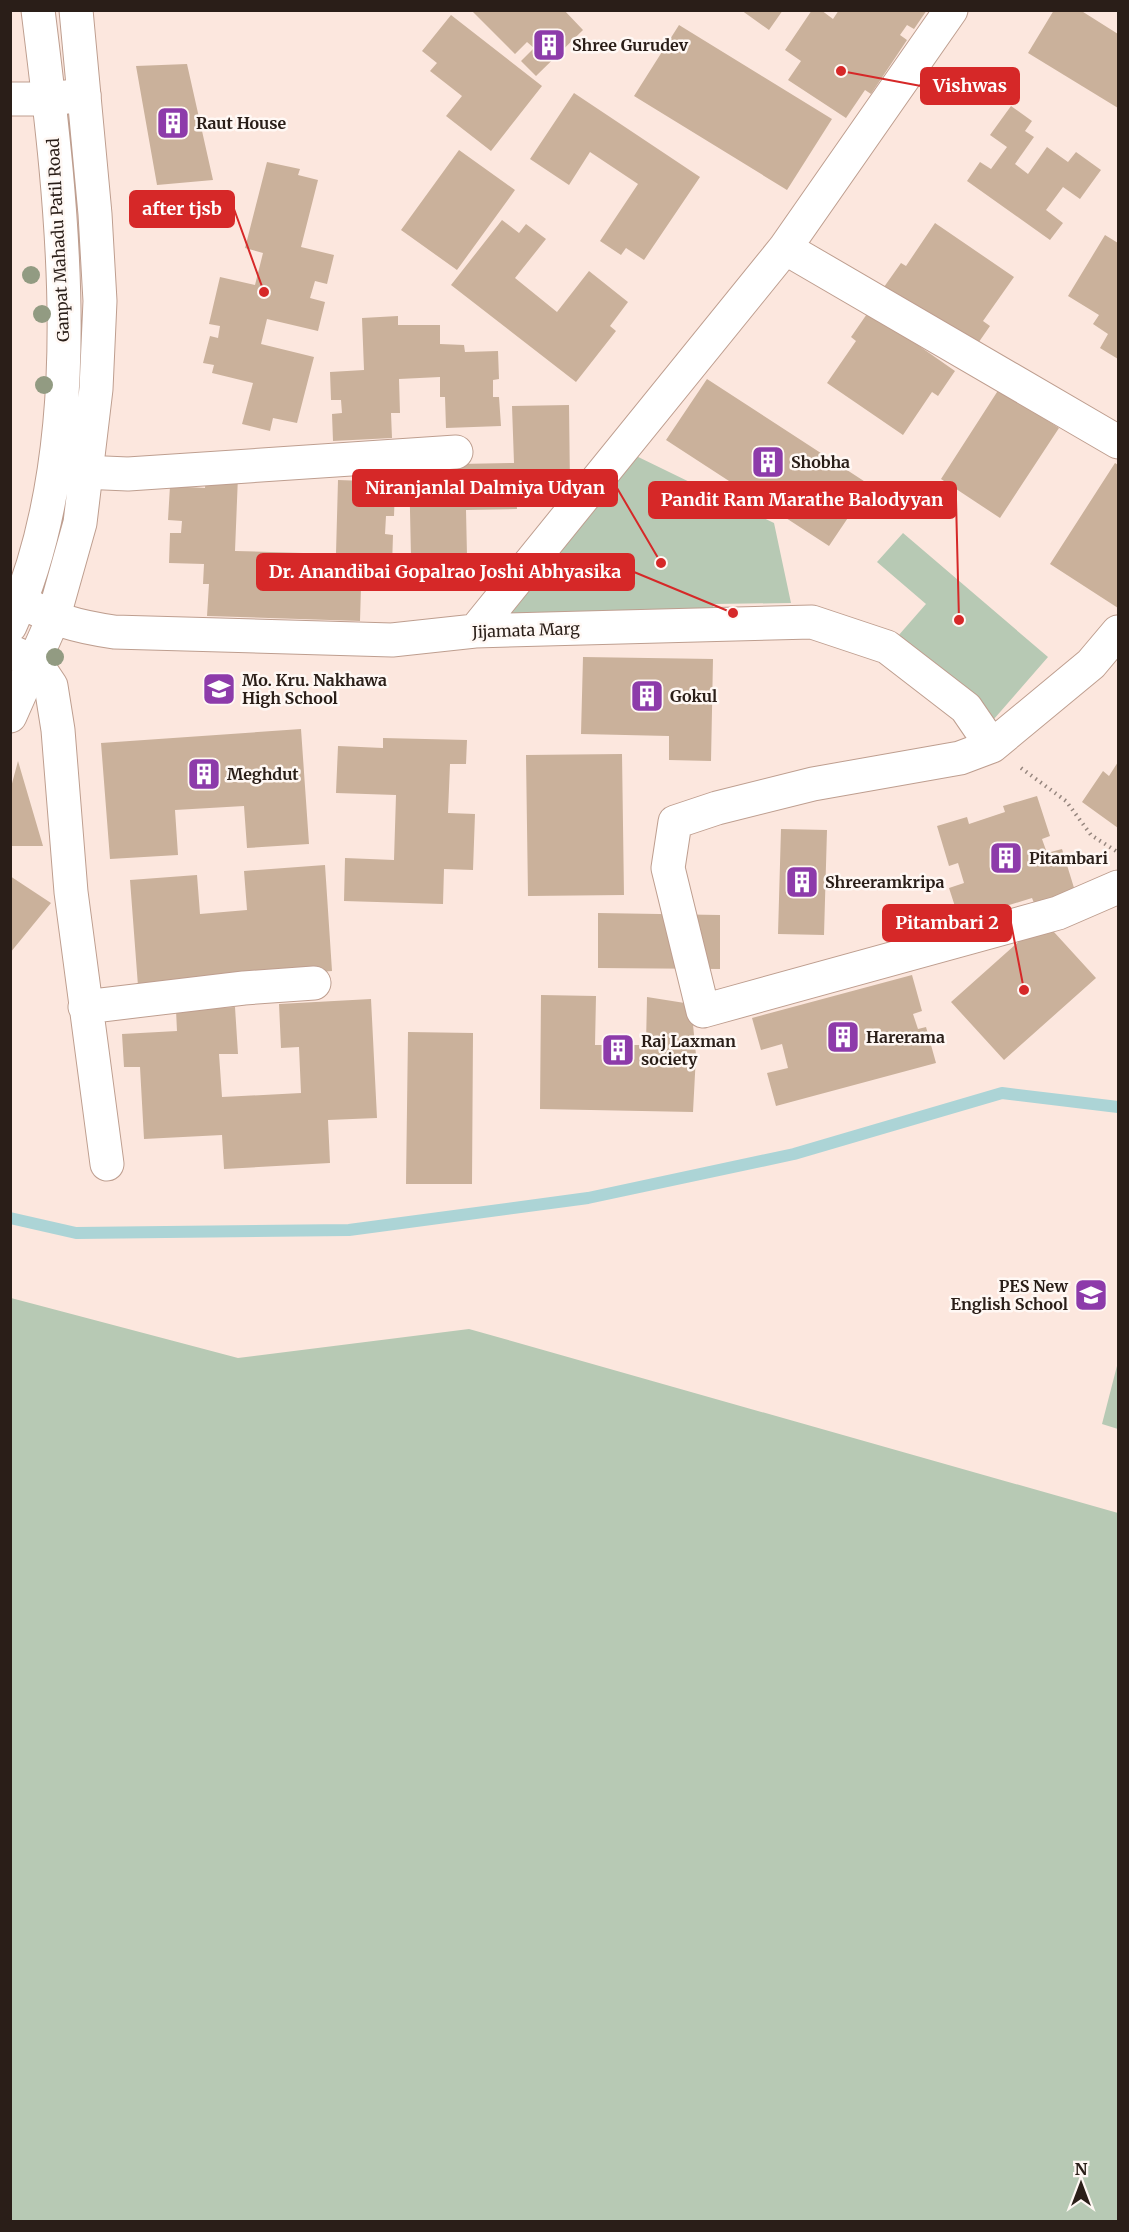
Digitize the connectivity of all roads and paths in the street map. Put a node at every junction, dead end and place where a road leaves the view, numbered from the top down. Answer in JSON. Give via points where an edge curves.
{"nodes":[{"id":1,"x":39,"y":10,"type":"edge"},
{"id":2,"x":76,"y":10,"type":"edge"},
{"id":3,"x":951,"y":10,"type":"edge"},
{"id":4,"x":84,"y":95,"type":"junction"},
{"id":5,"x":10,"y":99,"type":"edge"},
{"id":6,"x":49,"y":99,"type":"junction"},
{"id":7,"x":785,"y":248,"type":"junction"},
{"id":8,"x":63,"y":283,"type":"junction"},
{"id":9,"x":99,"y":283,"type":"junction"},
{"id":10,"x":1119,"y":442,"type":"edge"},
{"id":11,"x":456,"y":452,"type":"dead end"},
{"id":12,"x":54,"y":471,"type":"junction"},
{"id":13,"x":87,"y":473,"type":"junction"},
{"id":14,"x":16,"y":614,"type":"edge"},
{"id":15,"x":54,"y":619,"type":"junction"},
{"id":16,"x":475,"y":631,"type":"junction"},
{"id":17,"x":1119,"y":632,"type":"edge"},
{"id":18,"x":23,"y":656,"type":"edge"},
{"id":19,"x":10,"y":716,"type":"edge"},
{"id":20,"x":992,"y":746,"type":"junction"},
{"id":21,"x":1119,"y":853,"type":"edge"},
{"id":22,"x":1119,"y":888,"type":"edge"},
{"id":23,"x":314,"y":983,"type":"dead end"},
{"id":24,"x":86,"y":1007,"type":"junction"},
{"id":25,"x":107,"y":1164,"type":"dead end"}],
"edges":[{"from":1,"to":6,"type":"street","name":"Ganpat Mahadu Patil Road"},
{"from":2,"to":4,"type":"street"},
{"from":3,"to":7,"type":"street"},
{"from":4,"to":6,"type":"street"},
{"from":4,"to":9,"type":"street"},
{"from":5,"to":6,"type":"street"},
{"from":6,"to":8,"type":"street","name":"Ganpat Mahadu Patil Road"},
{"from":7,"to":10,"type":"street"},
{"from":7,"to":16,"type":"street"},
{"from":8,"to":9,"type":"street"},
{"from":8,"to":12,"type":"street","name":"Ganpat Mahadu Patil Road","via":[[63,384]]},
{"from":9,"to":13,"type":"street","via":[[96,389]]},
{"from":11,"to":13,"type":"street","via":[[128,474]]},
{"from":12,"to":13,"type":"street"},
{"from":12,"to":14,"type":"street","name":"Ganpat Mahadu Patil Road","via":[[30,580]]},
{"from":13,"to":15,"type":"street","via":[[80,523]]},
{"from":14,"to":15,"type":"street","name":"Jijamata Marg"},
{"from":15,"to":16,"type":"street","name":"Jijamata Marg","via":[[114,632],[381,640]]},
{"from":15,"to":18,"type":"street"},
{"from":16,"to":20,"type":"street","name":"Jijamata Marg","via":[[812,622],[887,646],[966,708]]},
{"from":17,"to":20,"type":"street","via":[[1091,664]]},
{"from":18,"to":19,"type":"street"},
{"from":18,"to":24,"type":"street","via":[[51,686]]},
{"from":20,"to":21,"type":"path","via":[[1066,801],[1091,835]]},
{"from":20,"to":22,"type":"street","via":[[960,758],[813,784],[675,822],[668,868],[703,1011],[1058,913]]},
{"from":23,"to":24,"type":"street"},
{"from":24,"to":25,"type":"street"}]}
